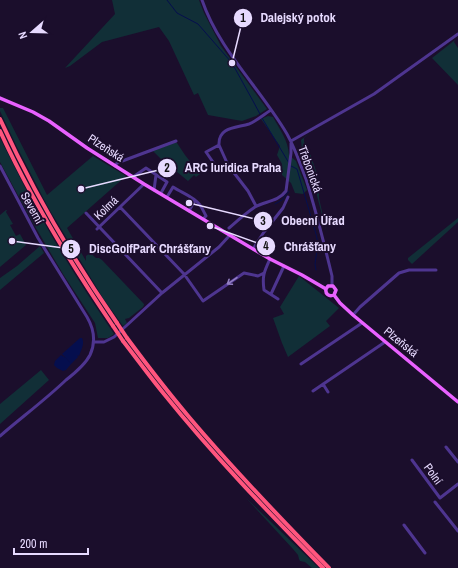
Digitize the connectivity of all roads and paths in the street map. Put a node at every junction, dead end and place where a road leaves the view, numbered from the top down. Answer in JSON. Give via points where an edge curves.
{"nodes":[{"id":1,"x":202,"y":0,"type":"edge"},
{"id":2,"x":458,"y":34,"type":"edge"},
{"id":3,"x":0,"y":98,"type":"edge"},
{"id":4,"x":271,"y":110,"type":"junction"},
{"id":5,"x":0,"y":119,"type":"edge"},
{"id":6,"x":0,"y":131,"type":"edge"},
{"id":7,"x":176,"y":141,"type":"dead end"},
{"id":8,"x":291,"y":141,"type":"junction"},
{"id":9,"x":219,"y":145,"type":"junction"},
{"id":10,"x":228,"y":165,"type":"junction"},
{"id":11,"x":0,"y":166,"type":"edge"},
{"id":12,"x":115,"y":166,"type":"junction"},
{"id":13,"x":156,"y":175,"type":"junction"},
{"id":14,"x":133,"y":177,"type":"junction"},
{"id":15,"x":144,"y":184,"type":"junction"},
{"id":16,"x":154,"y":190,"type":"junction"},
{"id":17,"x":161,"y":193,"type":"junction"},
{"id":18,"x":167,"y":197,"type":"junction"},
{"id":19,"x":288,"y":197,"type":"dead end"},
{"id":20,"x":195,"y":200,"type":"junction"},
{"id":21,"x":256,"y":206,"type":"junction"},
{"id":22,"x":120,"y":207,"type":"junction"},
{"id":23,"x":189,"y":210,"type":"junction"},
{"id":24,"x":86,"y":212,"type":"dead end"},
{"id":25,"x":203,"y":218,"type":"junction"},
{"id":26,"x":98,"y":228,"type":"junction"},
{"id":27,"x":229,"y":228,"type":"dead end"},
{"id":28,"x":230,"y":235,"type":"junction"},
{"id":29,"x":252,"y":249,"type":"junction"},
{"id":30,"x":270,"y":259,"type":"junction"},
{"id":31,"x":284,"y":266,"type":"junction"},
{"id":32,"x":436,"y":270,"type":"dead end"},
{"id":33,"x":264,"y":273,"type":"junction"},
{"id":34,"x":184,"y":274,"type":"junction"},
{"id":35,"x":332,"y":286,"type":"junction"},
{"id":36,"x":326,"y":289,"type":"junction"},
{"id":37,"x":162,"y":293,"type":"junction"},
{"id":38,"x":271,"y":294,"type":"junction"},
{"id":39,"x":334,"y":295,"type":"junction"},
{"id":40,"x":278,"y":299,"type":"dead end"},
{"id":41,"x":353,"y":316,"type":"junction"},
{"id":42,"x":362,"y":323,"type":"junction"},
{"id":43,"x":115,"y":325,"type":"junction"},
{"id":44,"x":125,"y":339,"type":"junction"},
{"id":45,"x":94,"y":342,"type":"junction"},
{"id":46,"x":385,"y":342,"type":"junction"},
{"id":47,"x":302,"y":364,"type":"dead end"},
{"id":48,"x":323,"y":384,"type":"junction"},
{"id":49,"x":313,"y":391,"type":"dead end"},
{"id":50,"x":328,"y":392,"type":"dead end"},
{"id":51,"x":458,"y":402,"type":"edge"},
{"id":52,"x":0,"y":436,"type":"edge"},
{"id":53,"x":446,"y":447,"type":"dead end"},
{"id":54,"x":412,"y":460,"type":"dead end"},
{"id":55,"x":458,"y":462,"type":"edge"},
{"id":56,"x":458,"y":484,"type":"edge"},
{"id":57,"x":435,"y":502,"type":"dead end"},
{"id":58,"x":404,"y":525,"type":"dead end"},
{"id":59,"x":458,"y":531,"type":"edge"},
{"id":60,"x":425,"y":553,"type":"dead end"},
{"id":61,"x":322,"y":568,"type":"edge"},
{"id":62,"x":329,"y":568,"type":"edge"}],
"edges":[{"from":1,"to":4,"type":"street","name":"Třebonická","via":[[224,45]]},
{"from":2,"to":8,"type":"street","via":[[374,94]]},
{"from":3,"to":12,"type":"main road","name":"Plzeňská","via":[[49,121]]},
{"from":4,"to":8,"type":"street","name":"Třebonická"},
{"from":4,"to":9,"type":"street","via":[[250,123],[224,131]]},
{"from":5,"to":43,"type":"highway","via":[[48,214]]},
{"from":6,"to":43,"type":"highway","via":[[44,216],[83,281]]},
{"from":7,"to":12,"type":"street","via":[[117,163]]},
{"from":8,"to":21,"type":"street","via":[[286,191],[276,200]]},
{"from":8,"to":35,"type":"street","name":"Třebonická","via":[[311,196],[332,276]]},
{"from":9,"to":10,"type":"street"},
{"from":9,"to":10,"type":"street","via":[[206,152],[215,164]]},
{"from":10,"to":21,"type":"street"},
{"from":11,"to":45,"type":"street","name":"Severní","via":[[35,232],[87,317]]},
{"from":12,"to":14,"type":"main road","name":"Plzeňská"},
{"from":13,"to":14,"type":"street","via":[[146,168]]},
{"from":13,"to":16,"type":"street"},
{"from":13,"to":17,"type":"street","via":[[167,182]]},
{"from":14,"to":15,"type":"main road","name":"Plzeňská"},
{"from":15,"to":16,"type":"main road","name":"Plzeňská"},
{"from":15,"to":22,"type":"street","name":"Kolmá"},
{"from":16,"to":17,"type":"main road","name":"Plzeňská"},
{"from":17,"to":18,"type":"main road","name":"Plzeňská"},
{"from":18,"to":20,"type":"street","via":[[173,187]]},
{"from":18,"to":23,"type":"main road","name":"Plzeňská"},
{"from":19,"to":29,"type":"street","via":[[283,208]]},
{"from":20,"to":23,"type":"street"},
{"from":20,"to":25,"type":"street","via":[[206,216]]},
{"from":21,"to":27,"type":"street"},
{"from":22,"to":26,"type":"street","name":"Kolmá"},
{"from":22,"to":34,"type":"street"},
{"from":23,"to":25,"type":"main road","name":"Plzeňská"},
{"from":24,"to":26,"type":"street"},
{"from":25,"to":28,"type":"main road","name":"Plzeňská"},
{"from":26,"to":37,"type":"street"},
{"from":28,"to":29,"type":"main road","name":"Plzeňská"},
{"from":28,"to":34,"type":"street","via":[[219,247]]},
{"from":29,"to":30,"type":"main road","name":"Plzeňská"},
{"from":30,"to":31,"type":"main road","name":"Plzeňská"},
{"from":30,"to":33,"type":"street"},
{"from":31,"to":36,"type":"main road","name":"Plzeňská"},
{"from":31,"to":38,"type":"street"},
{"from":32,"to":41,"type":"street","via":[[409,270],[399,274]]},
{"from":33,"to":34,"type":"street","one_way":true,"via":[[258,276],[244,273],[203,300]]},
{"from":33,"to":38,"type":"street","via":[[264,290]]},
{"from":34,"to":37,"type":"street"},
{"from":35,"to":36,"type":"main road"},
{"from":35,"to":39,"type":"main road","name":"Plzeňská","via":[[335,289]]},
{"from":36,"to":39,"type":"main road","name":"Plzeňská","via":[[327,294]]},
{"from":37,"to":45,"type":"street","via":[[114,337],[104,342]]},
{"from":38,"to":40,"type":"street"},
{"from":39,"to":41,"type":"main road","name":"Plzeňská"},
{"from":41,"to":42,"type":"main road","name":"Plzeňská"},
{"from":42,"to":46,"type":"main road","name":"Plzeňská"},
{"from":42,"to":47,"type":"street"},
{"from":43,"to":44,"type":"highway","bridge":true},
{"from":44,"to":61,"type":"highway","via":[[163,393],[218,458]]},
{"from":44,"to":62,"type":"highway","via":[[222,455]]},
{"from":45,"to":52,"type":"street","via":[[84,364]]},
{"from":46,"to":48,"type":"street"},
{"from":46,"to":51,"type":"main road","name":"Plzeňská"},
{"from":48,"to":49,"type":"street"},
{"from":48,"to":50,"type":"street"},
{"from":53,"to":55,"type":"street"},
{"from":54,"to":56,"type":"street","name":"Polní","via":[[440,498]]},
{"from":57,"to":59,"type":"street"},
{"from":58,"to":60,"type":"street"}]}
